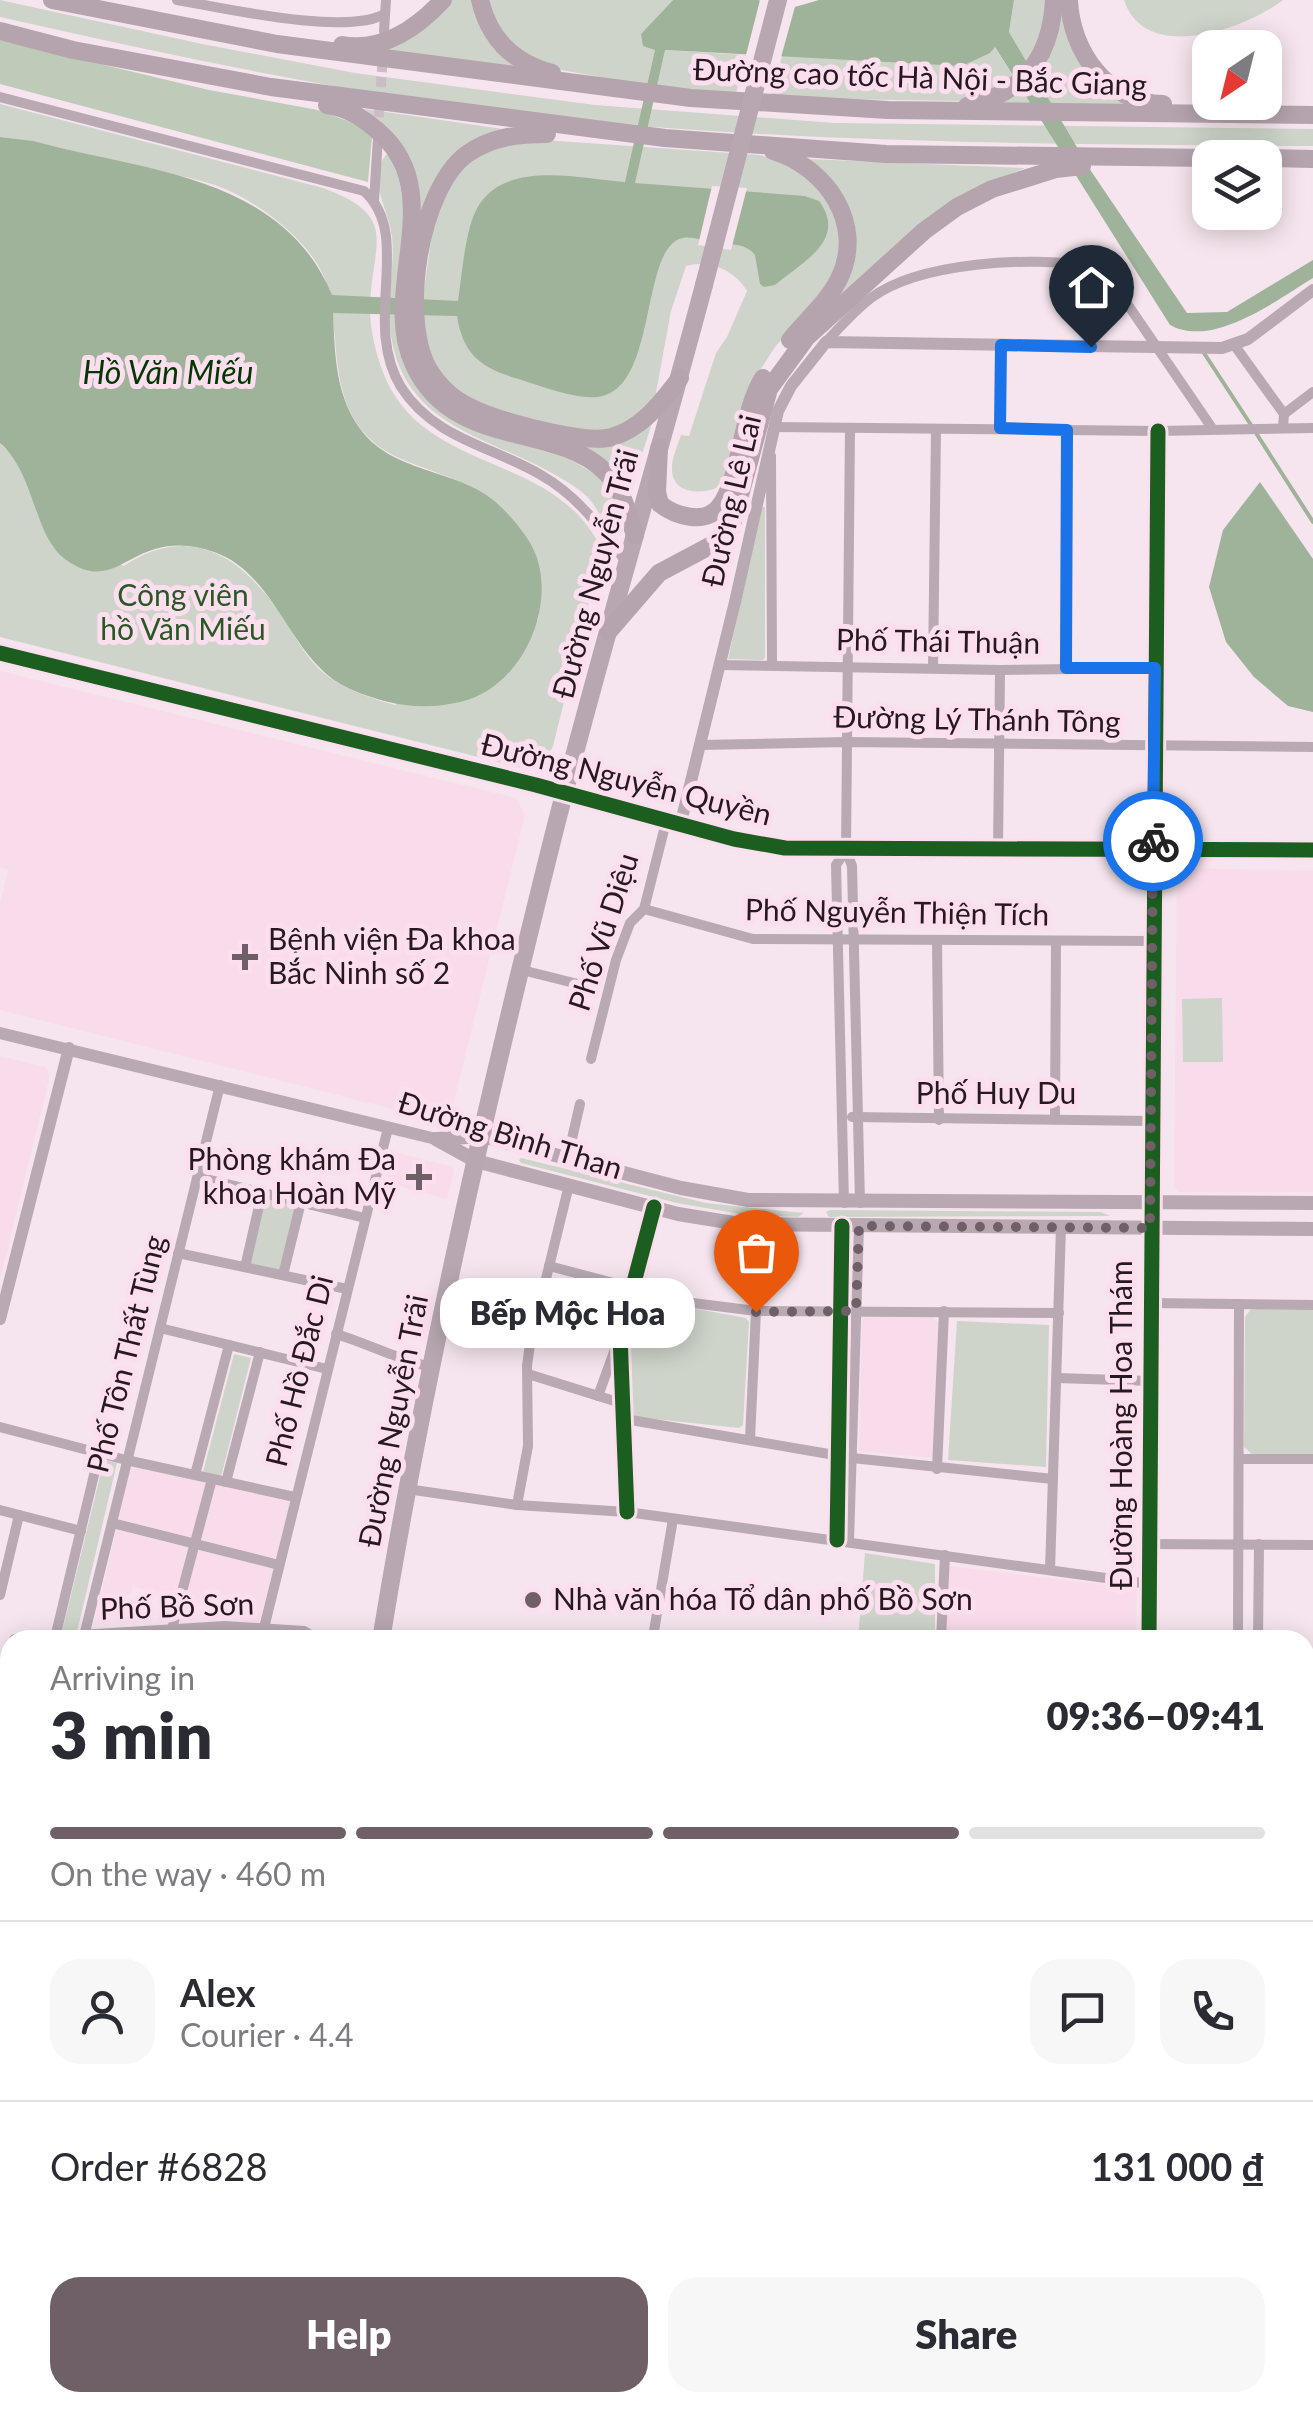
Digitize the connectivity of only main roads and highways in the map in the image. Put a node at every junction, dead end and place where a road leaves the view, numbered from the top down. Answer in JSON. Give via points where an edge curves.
{"nodes":[{"id":1,"x":52,"y":0,"type":"edge"},
{"id":2,"x":443,"y":0,"type":"edge"},
{"id":3,"x":480,"y":0,"type":"edge"},
{"id":4,"x":778,"y":0,"type":"edge"},
{"id":5,"x":1054,"y":0,"type":"edge"},
{"id":6,"x":1069,"y":0,"type":"edge"},
{"id":7,"x":85,"y":8,"type":"junction"},
{"id":8,"x":0,"y":31,"type":"edge"},
{"id":9,"x":73,"y":50,"type":"junction"},
{"id":10,"x":691,"y":98,"type":"junction"},
{"id":11,"x":773,"y":103,"type":"junction"},
{"id":12,"x":1313,"y":106,"type":"edge"},
{"id":13,"x":1313,"y":115,"type":"edge"},
{"id":14,"x":665,"y":138,"type":"junction"},
{"id":15,"x":738,"y":143,"type":"junction"},
{"id":16,"x":1192,"y":158,"type":"edge"},
{"id":17,"x":1310,"y":158,"type":"edge"},
{"id":18,"x":1282,"y":160,"type":"edge"},
{"id":19,"x":1192,"y":167,"type":"edge"},
{"id":20,"x":680,"y":378,"type":"junction"},
{"id":21,"x":659,"y":448,"type":"junction"},
{"id":22,"x":635,"y":536,"type":"junction"},
{"id":23,"x":608,"y":632,"type":"junction"},
{"id":24,"x":482,"y":1136,"type":"junction"},
{"id":25,"x":476,"y":1161,"type":"junction"},
{"id":26,"x":814,"y":1202,"type":"junction"},
{"id":27,"x":1313,"y":1203,"type":"edge"},
{"id":28,"x":814,"y":1226,"type":"junction"},
{"id":29,"x":1313,"y":1230,"type":"edge"},
{"id":30,"x":383,"y":1630,"type":"edge"}],
"edges":[{"from":1,"to":7,"type":"highway","name":"Đường cao tốc Hà Nội - Bắc Giang"},
{"from":2,"to":7,"type":"highway","via":[[400,35],[350,46],[136,8]]},
{"from":3,"to":10,"type":"highway","via":[[499,42],[528,66]]},
{"from":4,"to":20,"type":"highway","name":"Đường Nguyễn Trãi","bridge":true},
{"from":5,"to":11,"type":"highway","via":[[1040,54],[1001,95],[964,106]]},
{"from":6,"to":12,"type":"highway","via":[[1088,64],[1138,100]]},
{"from":7,"to":10,"type":"highway","name":"Đường cao tốc Hà Nội - Bắc Giang","via":[[277,44]]},
{"from":8,"to":9,"type":"highway"},
{"from":9,"to":14,"type":"highway","via":[[271,87]]},
{"from":9,"to":22,"type":"highway","via":[[135,71],[345,108],[387,139],[410,186],[402,328],[422,380],[470,421],[558,447],[596,466],[617,487]]},
{"from":10,"to":11,"type":"highway","name":"Đường cao tốc Hà Nội - Bắc Giang"},
{"from":11,"to":13,"type":"highway","name":"Đường cao tốc Hà Nội - Bắc Giang"},
{"from":14,"to":15,"type":"highway"},
{"from":14,"to":20,"type":"highway","via":[[517,134],[464,157],[426,225],[415,322],[425,363],[458,399],[488,415],[574,437],[624,433]]},
{"from":15,"to":16,"type":"highway","via":[[886,154]]},
{"from":15,"to":21,"type":"highway","via":[[789,157],[828,186],[842,209],[848,254],[825,301],[759,383],[716,510],[683,516],[660,504]]},
{"from":17,"to":18,"type":"highway"},
{"from":19,"to":23,"type":"highway","via":[[1056,169],[992,188],[924,231],[806,337],[777,377],[726,534],[659,572]]},
{"from":20,"to":21,"type":"highway","name":"Đường Nguyễn Trãi"},
{"from":21,"to":22,"type":"highway","name":"Đường Nguyễn Trãi"},
{"from":22,"to":23,"type":"highway","name":"Đường Nguyễn Trãi"},
{"from":23,"to":24,"type":"highway","name":"Đường Nguyễn Trãi"},
{"from":24,"to":25,"type":"highway","name":"Đường Nguyễn Trãi"},
{"from":24,"to":25,"type":"main road","name":"Đường Bình Than","via":[[436,1139]]},
{"from":24,"to":26,"type":"main road","name":"Đường Bình Than","via":[[714,1196]]},
{"from":25,"to":28,"type":"main road","name":"Đường Bình Than","via":[[724,1222]]},
{"from":25,"to":30,"type":"highway","name":"Đường Nguyễn Trãi"},
{"from":26,"to":27,"type":"main road","name":"Đường Bình Than"},
{"from":26,"to":28,"type":"main road"},
{"from":28,"to":29,"type":"main road","name":"Đường Bình Than"}]}
